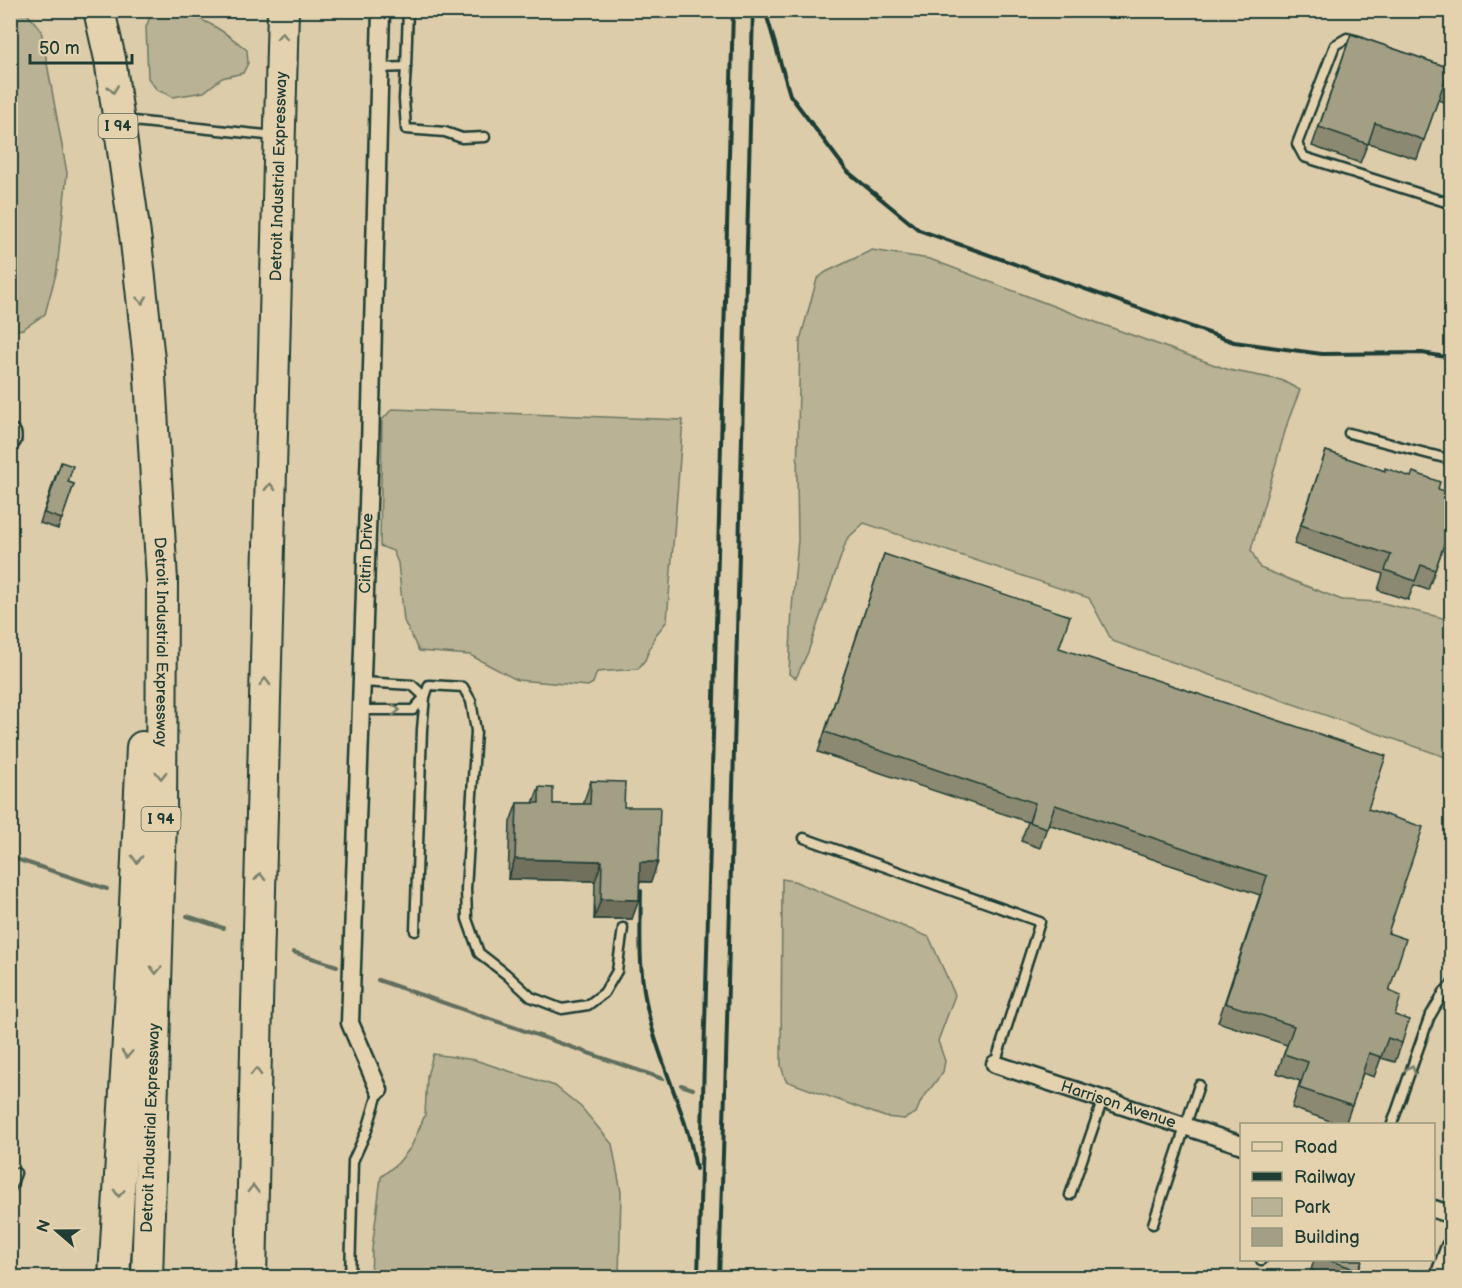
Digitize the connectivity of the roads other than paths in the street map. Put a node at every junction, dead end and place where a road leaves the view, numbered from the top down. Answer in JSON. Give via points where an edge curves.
{"nodes":[{"id":1,"x":99,"y":10,"type":"edge"},
{"id":2,"x":283,"y":10,"type":"edge"},
{"id":3,"x":381,"y":10,"type":"edge"},
{"id":4,"x":408,"y":10,"type":"edge"},
{"id":5,"x":1368,"y":43,"type":"edge"},
{"id":6,"x":406,"y":67,"type":"junction"},
{"id":7,"x":379,"y":68,"type":"junction"},
{"id":8,"x":117,"y":119,"type":"junction"},
{"id":9,"x":279,"y":136,"type":"junction"},
{"id":10,"x":485,"y":138,"type":"dead end"},
{"id":11,"x":1452,"y":204,"type":"edge"},
{"id":12,"x":149,"y":360,"type":"junction"},
{"id":13,"x":1349,"y":433,"type":"dead end"},
{"id":14,"x":1452,"y":460,"type":"edge"},
{"id":15,"x":362,"y":682,"type":"junction"},
{"id":16,"x":424,"y":697,"type":"junction"},
{"id":17,"x":361,"y":710,"type":"junction"},
{"id":18,"x":804,"y":838,"type":"dead end"},
{"id":19,"x":623,"y":928,"type":"dead end"},
{"id":20,"x":415,"y":931,"type":"dead end"},
{"id":21,"x":1452,"y":984,"type":"edge"},
{"id":22,"x":996,"y":1064,"type":"joint"},
{"id":23,"x":1199,"y":1084,"type":"dead end"},
{"id":24,"x":379,"y":1090,"type":"joint"},
{"id":25,"x":1103,"y":1099,"type":"junction"},
{"id":26,"x":1393,"y":1123,"type":"edge"},
{"id":27,"x":1186,"y":1126,"type":"junction"},
{"id":28,"x":1240,"y":1144,"type":"edge"},
{"id":29,"x":16,"y":1173,"type":"dead end"},
{"id":30,"x":10,"y":1189,"type":"edge"},
{"id":31,"x":1070,"y":1195,"type":"dead end"},
{"id":32,"x":1435,"y":1209,"type":"edge"},
{"id":33,"x":1452,"y":1215,"type":"edge"},
{"id":34,"x":1154,"y":1224,"type":"dead end"},
{"id":35,"x":1452,"y":1248,"type":"edge"},
{"id":36,"x":114,"y":1278,"type":"edge"},
{"id":37,"x":147,"y":1278,"type":"edge"},
{"id":38,"x":252,"y":1278,"type":"edge"},
{"id":39,"x":350,"y":1278,"type":"edge"},
{"id":40,"x":1441,"y":1278,"type":"edge"}],
"edges":[{"from":1,"to":8,"type":"highway","name":"Detroit Industrial Expressway","number":"I 94","one_way":true},
{"from":9,"to":2,"type":"highway","name":"Detroit Industrial Expressway","one_way":true},
{"from":3,"to":7,"type":"street","name":"Citrin Drive"},
{"from":4,"to":6,"type":"lane"},
{"from":5,"to":11,"type":"lane","via":[[1347,38],[1335,45],[1297,144],[1300,151],[1304,157]]},
{"from":6,"to":7,"type":"lane"},
{"from":6,"to":10,"type":"lane","via":[[406,129]]},
{"from":7,"to":15,"type":"street","name":"Citrin Drive"},
{"from":8,"to":9,"type":"lane"},
{"from":8,"to":12,"type":"highway","name":"Detroit Industrial Expressway","number":"I 94","one_way":true},
{"from":38,"to":9,"type":"highway","name":"Detroit Industrial Expressway","one_way":true},
{"from":12,"to":36,"type":"highway","one_way":true,"via":[[143,726]]},
{"from":12,"to":37,"type":"highway","name":"Detroit Industrial Expressway","number":"I 94","one_way":true,"via":[[162,629],[161,820]]},
{"from":13,"to":14,"type":"lane"},
{"from":15,"to":16,"type":"lane","via":[[412,685]]},
{"from":15,"to":17,"type":"street","name":"Citrin Drive"},
{"from":17,"to":16,"type":"lane","one_way":true,"via":[[412,710]]},
{"from":16,"to":19,"type":"lane","via":[[429,685],[463,687],[471,701],[476,731],[466,889],[467,919],[479,953],[531,997],[562,1009],[588,1005],[604,993],[617,971]]},
{"from":16,"to":20,"type":"lane"},
{"from":17,"to":24,"type":"street","name":"Citrin Drive","via":[[350,1023]]},
{"from":18,"to":22,"type":"lane","via":[[1040,922]]},
{"from":26,"to":21,"type":"lane","one_way":true,"via":[[1429,1018]]},
{"from":22,"to":25,"type":"street","name":"Harrison Avenue"},
{"from":23,"to":27,"type":"lane"},
{"from":24,"to":39,"type":"lane","via":[[353,1161]]},
{"from":25,"to":27,"type":"street","name":"Harrison Avenue"},
{"from":25,"to":31,"type":"lane"},
{"from":27,"to":28,"type":"street","name":"Harrison Avenue"},
{"from":27,"to":34,"type":"lane"},
{"from":29,"to":30,"type":"lane"},
{"from":32,"to":33,"type":"street"},
{"from":35,"to":40,"type":"street"}]}
